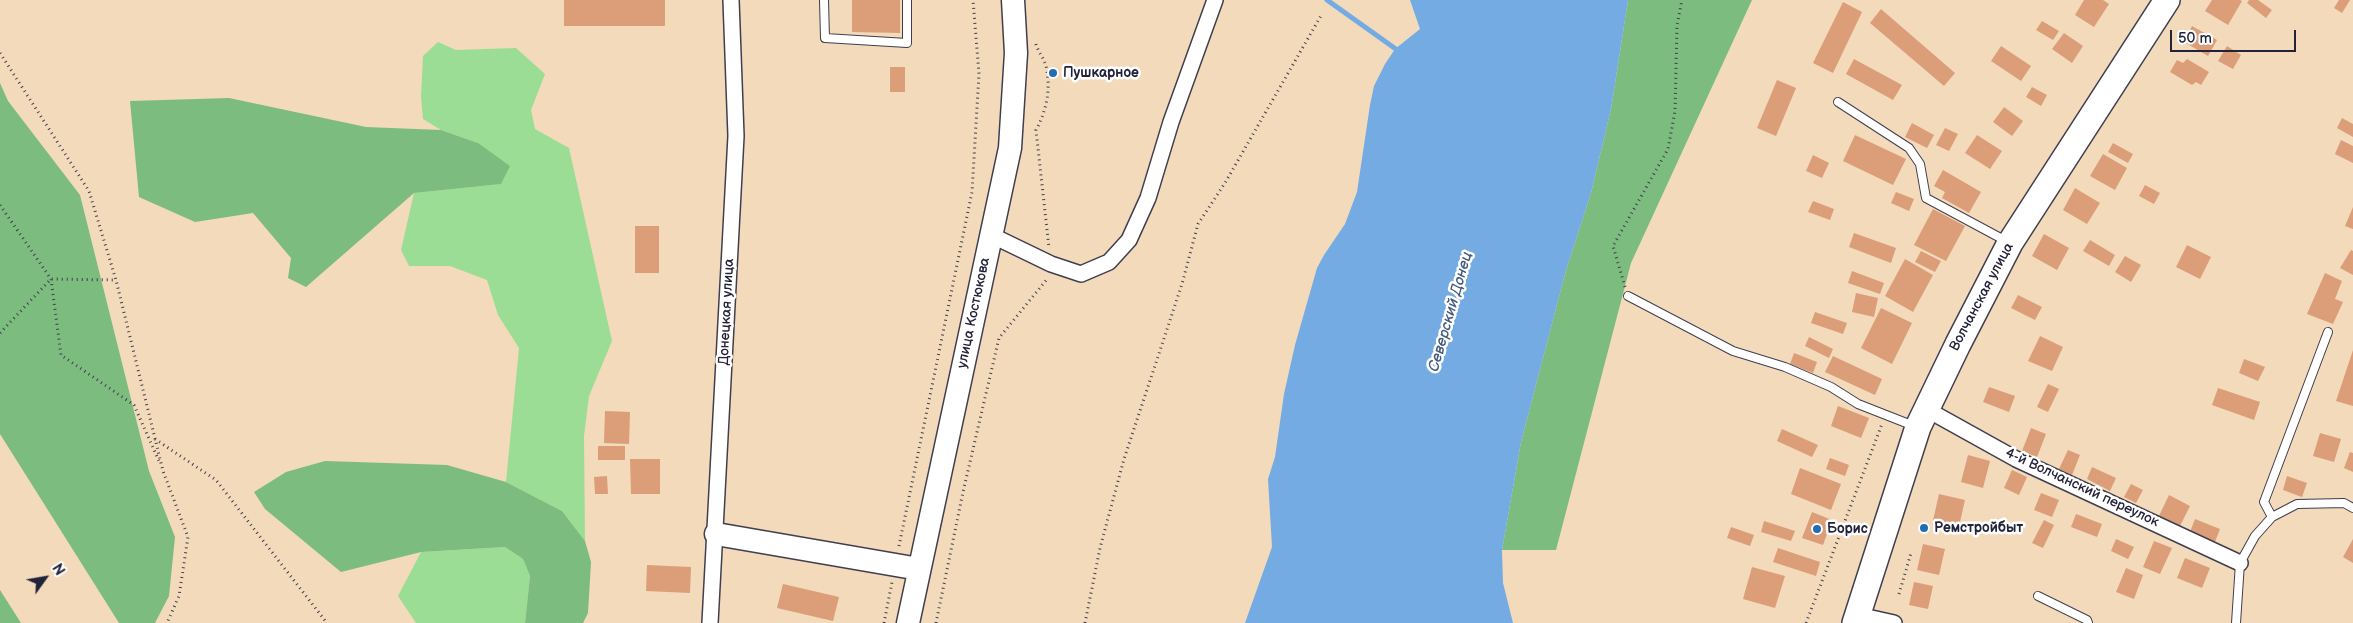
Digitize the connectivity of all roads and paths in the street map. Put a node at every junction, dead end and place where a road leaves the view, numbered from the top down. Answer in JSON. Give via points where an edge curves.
{"nodes":[{"id":1,"x":731,"y":0,"type":"edge"},
{"id":2,"x":824,"y":0,"type":"edge"},
{"id":3,"x":907,"y":0,"type":"edge"},
{"id":4,"x":973,"y":0,"type":"edge"},
{"id":5,"x":1013,"y":0,"type":"edge"},
{"id":6,"x":1214,"y":0,"type":"edge"},
{"id":7,"x":1682,"y":0,"type":"edge"},
{"id":8,"x":2167,"y":0,"type":"edge"},
{"id":9,"x":1322,"y":14,"type":"dead end"},
{"id":10,"x":1035,"y":37,"type":"dead end"},
{"id":11,"x":0,"y":53,"type":"edge"},
{"id":12,"x":1838,"y":102,"type":"dead end"},
{"id":13,"x":0,"y":205,"type":"edge"},
{"id":14,"x":990,"y":235,"type":"junction"},
{"id":15,"x":2010,"y":244,"type":"junction"},
{"id":16,"x":1051,"y":264,"type":"junction"},
{"id":17,"x":51,"y":279,"type":"junction"},
{"id":18,"x":116,"y":280,"type":"junction"},
{"id":19,"x":1628,"y":296,"type":"joint"},
{"id":20,"x":2328,"y":332,"type":"dead end"},
{"id":21,"x":0,"y":333,"type":"edge"},
{"id":22,"x":1885,"y":416,"type":"junction"},
{"id":23,"x":1922,"y":418,"type":"junction"},
{"id":24,"x":155,"y":439,"type":"junction"},
{"id":25,"x":163,"y":471,"type":"junction"},
{"id":26,"x":2353,"y":508,"type":"edge"},
{"id":27,"x":2272,"y":517,"type":"junction"},
{"id":28,"x":716,"y":534,"type":"junction"},
{"id":29,"x":1911,"y":553,"type":"dead end"},
{"id":30,"x":2240,"y":563,"type":"junction"},
{"id":31,"x":895,"y":564,"type":"junction"},
{"id":32,"x":919,"y":569,"type":"junction"},
{"id":33,"x":1898,"y":594,"type":"dead end"},
{"id":34,"x":2038,"y":596,"type":"dead end"},
{"id":35,"x":1857,"y":619,"type":"edge"},
{"id":36,"x":167,"y":623,"type":"edge"},
{"id":37,"x":327,"y":623,"type":"edge"},
{"id":38,"x":710,"y":623,"type":"edge"},
{"id":39,"x":884,"y":623,"type":"edge"},
{"id":40,"x":908,"y":623,"type":"edge"},
{"id":41,"x":936,"y":623,"type":"edge"},
{"id":42,"x":1085,"y":623,"type":"edge"},
{"id":43,"x":1806,"y":623,"type":"edge"},
{"id":44,"x":1894,"y":623,"type":"edge"},
{"id":45,"x":2088,"y":623,"type":"edge"},
{"id":46,"x":2236,"y":623,"type":"edge"}],
"edges":[{"from":1,"to":28,"type":"street","name":"Донецкая улица","via":[[736,136]]},
{"from":2,"to":3,"type":"lane","via":[[825,38],[907,43]]},
{"from":4,"to":31,"type":"path","via":[[979,74],[972,192]]},
{"from":5,"to":14,"type":"main road","name":"улица Костюкова","via":[[1016,53],[1010,148]]},
{"from":6,"to":16,"type":"street","via":[[1148,198],[1129,240],[1109,262],[1081,274]]},
{"from":7,"to":19,"type":"path","via":[[1677,25],[1675,111],[1668,149],[1613,246]]},
{"from":8,"to":15,"type":"main road","name":"Волчанская улица"},
{"from":9,"to":42,"type":"path","via":[[1198,224],[1182,284],[1122,468],[1100,548]]},
{"from":10,"to":16,"type":"path","via":[[1046,65],[1048,95],[1045,113],[1036,130]]},
{"from":11,"to":18,"type":"path","via":[[89,191]]},
{"from":12,"to":15,"type":"lane","via":[[1909,148],[1920,164],[1926,198]]},
{"from":13,"to":17,"type":"path"},
{"from":14,"to":16,"type":"street"},
{"from":14,"to":32,"type":"main road","name":"улица Костюкова"},
{"from":15,"to":23,"type":"main road","name":"Волчанская улица"},
{"from":16,"to":41,"type":"path","via":[[1048,278],[999,338]]},
{"from":17,"to":18,"type":"path"},
{"from":17,"to":21,"type":"path"},
{"from":17,"to":25,"type":"path","via":[[61,356],[134,405]]},
{"from":18,"to":24,"type":"path"},
{"from":19,"to":22,"type":"lane","via":[[1733,351],[1785,366]]},
{"from":20,"to":27,"type":"lane","via":[[2264,502]]},
{"from":22,"to":23,"type":"lane"},
{"from":22,"to":43,"type":"path"},
{"from":23,"to":30,"type":"street","name":"4-й Волчанский переулок"},
{"from":23,"to":35,"type":"main road","name":"Волчанская улица"},
{"from":24,"to":25,"type":"path"},
{"from":24,"to":37,"type":"path","via":[[216,480]]},
{"from":25,"to":36,"type":"path","via":[[188,537],[179,596]]},
{"from":26,"to":27,"type":"lane","via":[[2344,503],[2297,504]]},
{"from":27,"to":30,"type":"lane","via":[[2255,536]]},
{"from":28,"to":31,"type":"main road"},
{"from":28,"to":38,"type":"street","name":"Донецкая улица"},
{"from":29,"to":33,"type":"path"},
{"from":30,"to":46,"type":"lane"},
{"from":31,"to":32,"type":"main road"},
{"from":31,"to":39,"type":"path"},
{"from":32,"to":40,"type":"main road","name":"улица Костюкова"},
{"from":34,"to":45,"type":"lane"},
{"from":35,"to":44,"type":"street"}]}
